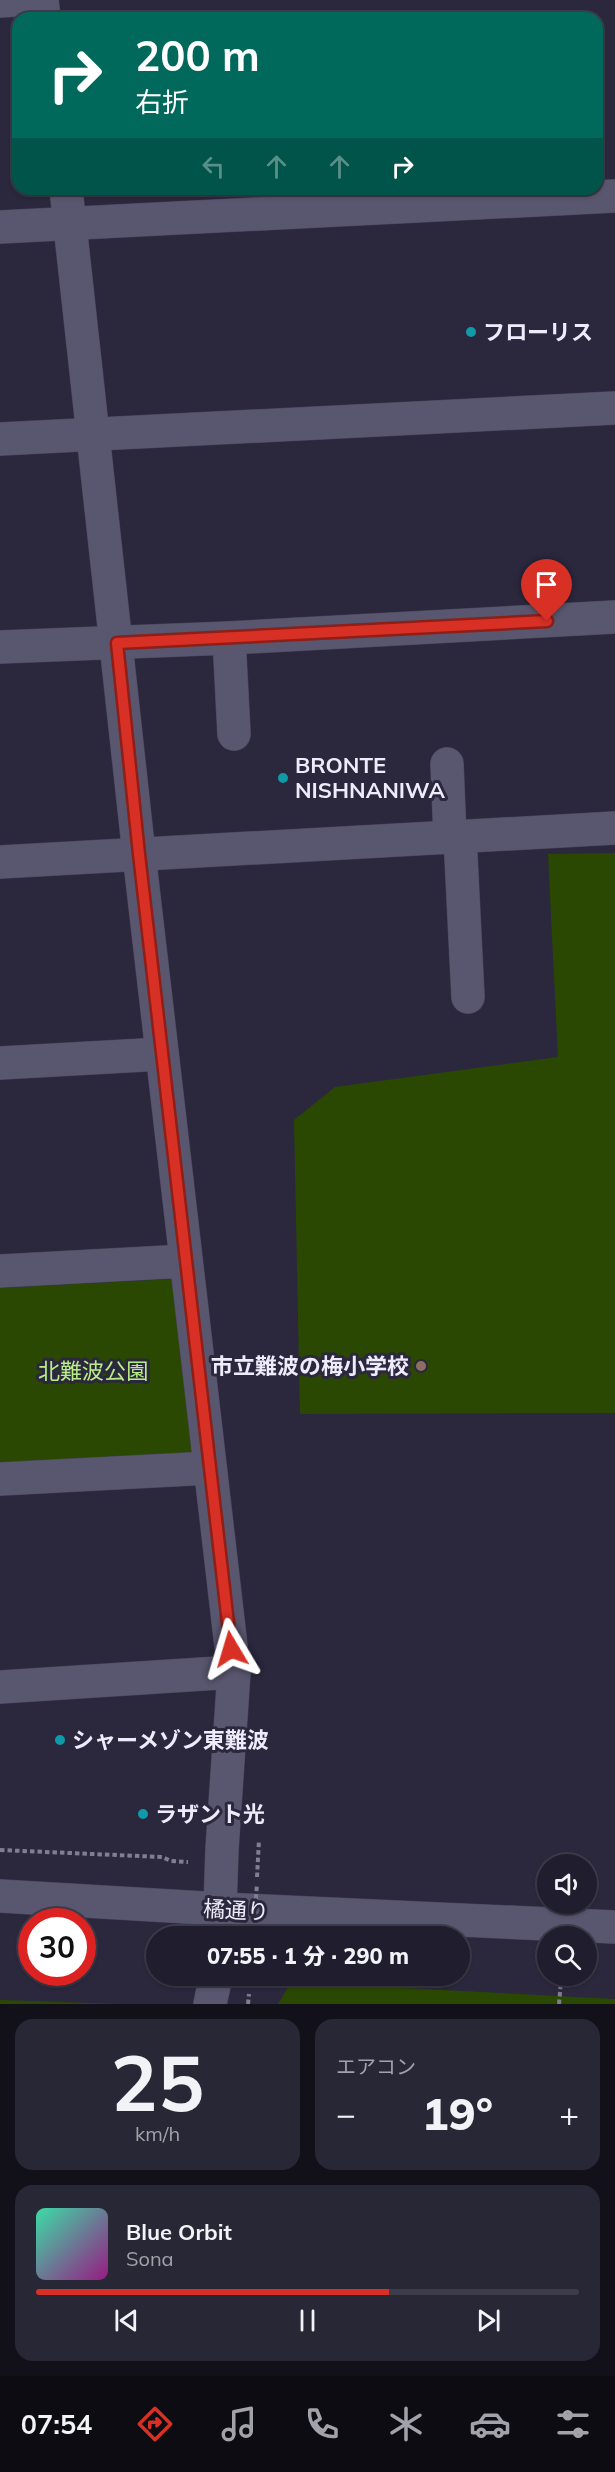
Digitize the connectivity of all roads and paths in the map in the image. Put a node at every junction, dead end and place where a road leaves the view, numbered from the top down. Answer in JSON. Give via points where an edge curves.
{"nodes":[{"id":1,"x":16,"y":0,"type":"edge"},
{"id":2,"x":0,"y":1,"type":"edge"},
{"id":3,"x":67,"y":195,"type":"edge"},
{"id":4,"x":615,"y":196,"type":"edge"},
{"id":5,"x":70,"y":223,"type":"junction"},
{"id":6,"x":0,"y":227,"type":"edge"},
{"id":7,"x":615,"y":408,"type":"edge"},
{"id":8,"x":94,"y":435,"type":"junction"},
{"id":9,"x":0,"y":439,"type":"edge"},
{"id":10,"x":615,"y":617,"type":"edge"},
{"id":11,"x":229,"y":638,"type":"junction"},
{"id":12,"x":117,"y":643,"type":"junction"},
{"id":13,"x":0,"y":647,"type":"edge"},
{"id":14,"x":234,"y":734,"type":"dead end"},
{"id":15,"x":447,"y":764,"type":"dead end"},
{"id":16,"x":615,"y":828,"type":"edge"},
{"id":17,"x":455,"y":837,"type":"junction"},
{"id":18,"x":139,"y":854,"type":"junction"},
{"id":19,"x":0,"y":862,"type":"edge"},
{"id":20,"x":468,"y":998,"type":"dead end"},
{"id":21,"x":162,"y":1054,"type":"junction"},
{"id":22,"x":0,"y":1063,"type":"edge"},
{"id":23,"x":186,"y":1261,"type":"junction"},
{"id":24,"x":0,"y":1271,"type":"edge"},
{"id":25,"x":210,"y":1468,"type":"junction"},
{"id":26,"x":0,"y":1479,"type":"edge"},
{"id":27,"x":234,"y":1672,"type":"junction"},
{"id":28,"x":0,"y":1687,"type":"edge"},
{"id":29,"x":259,"y":1830,"type":"dead end"},
{"id":30,"x":0,"y":1850,"type":"edge"},
{"id":31,"x":191,"y":1863,"type":"dead end"},
{"id":32,"x":0,"y":1896,"type":"edge"},
{"id":33,"x":220,"y":1923,"type":"edge"},
{"id":34,"x":254,"y":1926,"type":"edge"},
{"id":35,"x":615,"y":1927,"type":"edge"},
{"id":36,"x":214,"y":1986,"type":"edge"},
{"id":37,"x":561,"y":1986,"type":"edge"},
{"id":38,"x":210,"y":2004,"type":"edge"},
{"id":39,"x":559,"y":2004,"type":"edge"}],
"edges":[{"from":1,"to":2,"type":"street"},
{"from":3,"to":5,"type":"street"},
{"from":4,"to":5,"type":"street"},
{"from":5,"to":6,"type":"street"},
{"from":5,"to":8,"type":"street"},
{"from":7,"to":8,"type":"street"},
{"from":8,"to":9,"type":"street"},
{"from":8,"to":12,"type":"street"},
{"from":10,"to":11,"type":"street"},
{"from":11,"to":12,"type":"street"},
{"from":11,"to":14,"type":"street"},
{"from":12,"to":13,"type":"street"},
{"from":12,"to":18,"type":"street"},
{"from":15,"to":17,"type":"street"},
{"from":16,"to":17,"type":"street"},
{"from":17,"to":18,"type":"street"},
{"from":17,"to":20,"type":"street"},
{"from":18,"to":19,"type":"street"},
{"from":18,"to":21,"type":"street"},
{"from":21,"to":22,"type":"street"},
{"from":21,"to":23,"type":"street"},
{"from":23,"to":24,"type":"street"},
{"from":23,"to":25,"type":"street"},
{"from":25,"to":26,"type":"street"},
{"from":25,"to":27,"type":"street"},
{"from":27,"to":28,"type":"street"},
{"from":27,"to":33,"type":"street"},
{"from":29,"to":34,"type":"path","bridge":true},
{"from":30,"to":31,"type":"path","via":[[162,1857],[171,1862]]},
{"from":32,"to":33,"type":"street","name":"橘通り"},
{"from":33,"to":35,"type":"street","name":"橘通り"},
{"from":36,"to":38,"type":"street"},
{"from":37,"to":39,"type":"path"}]}
